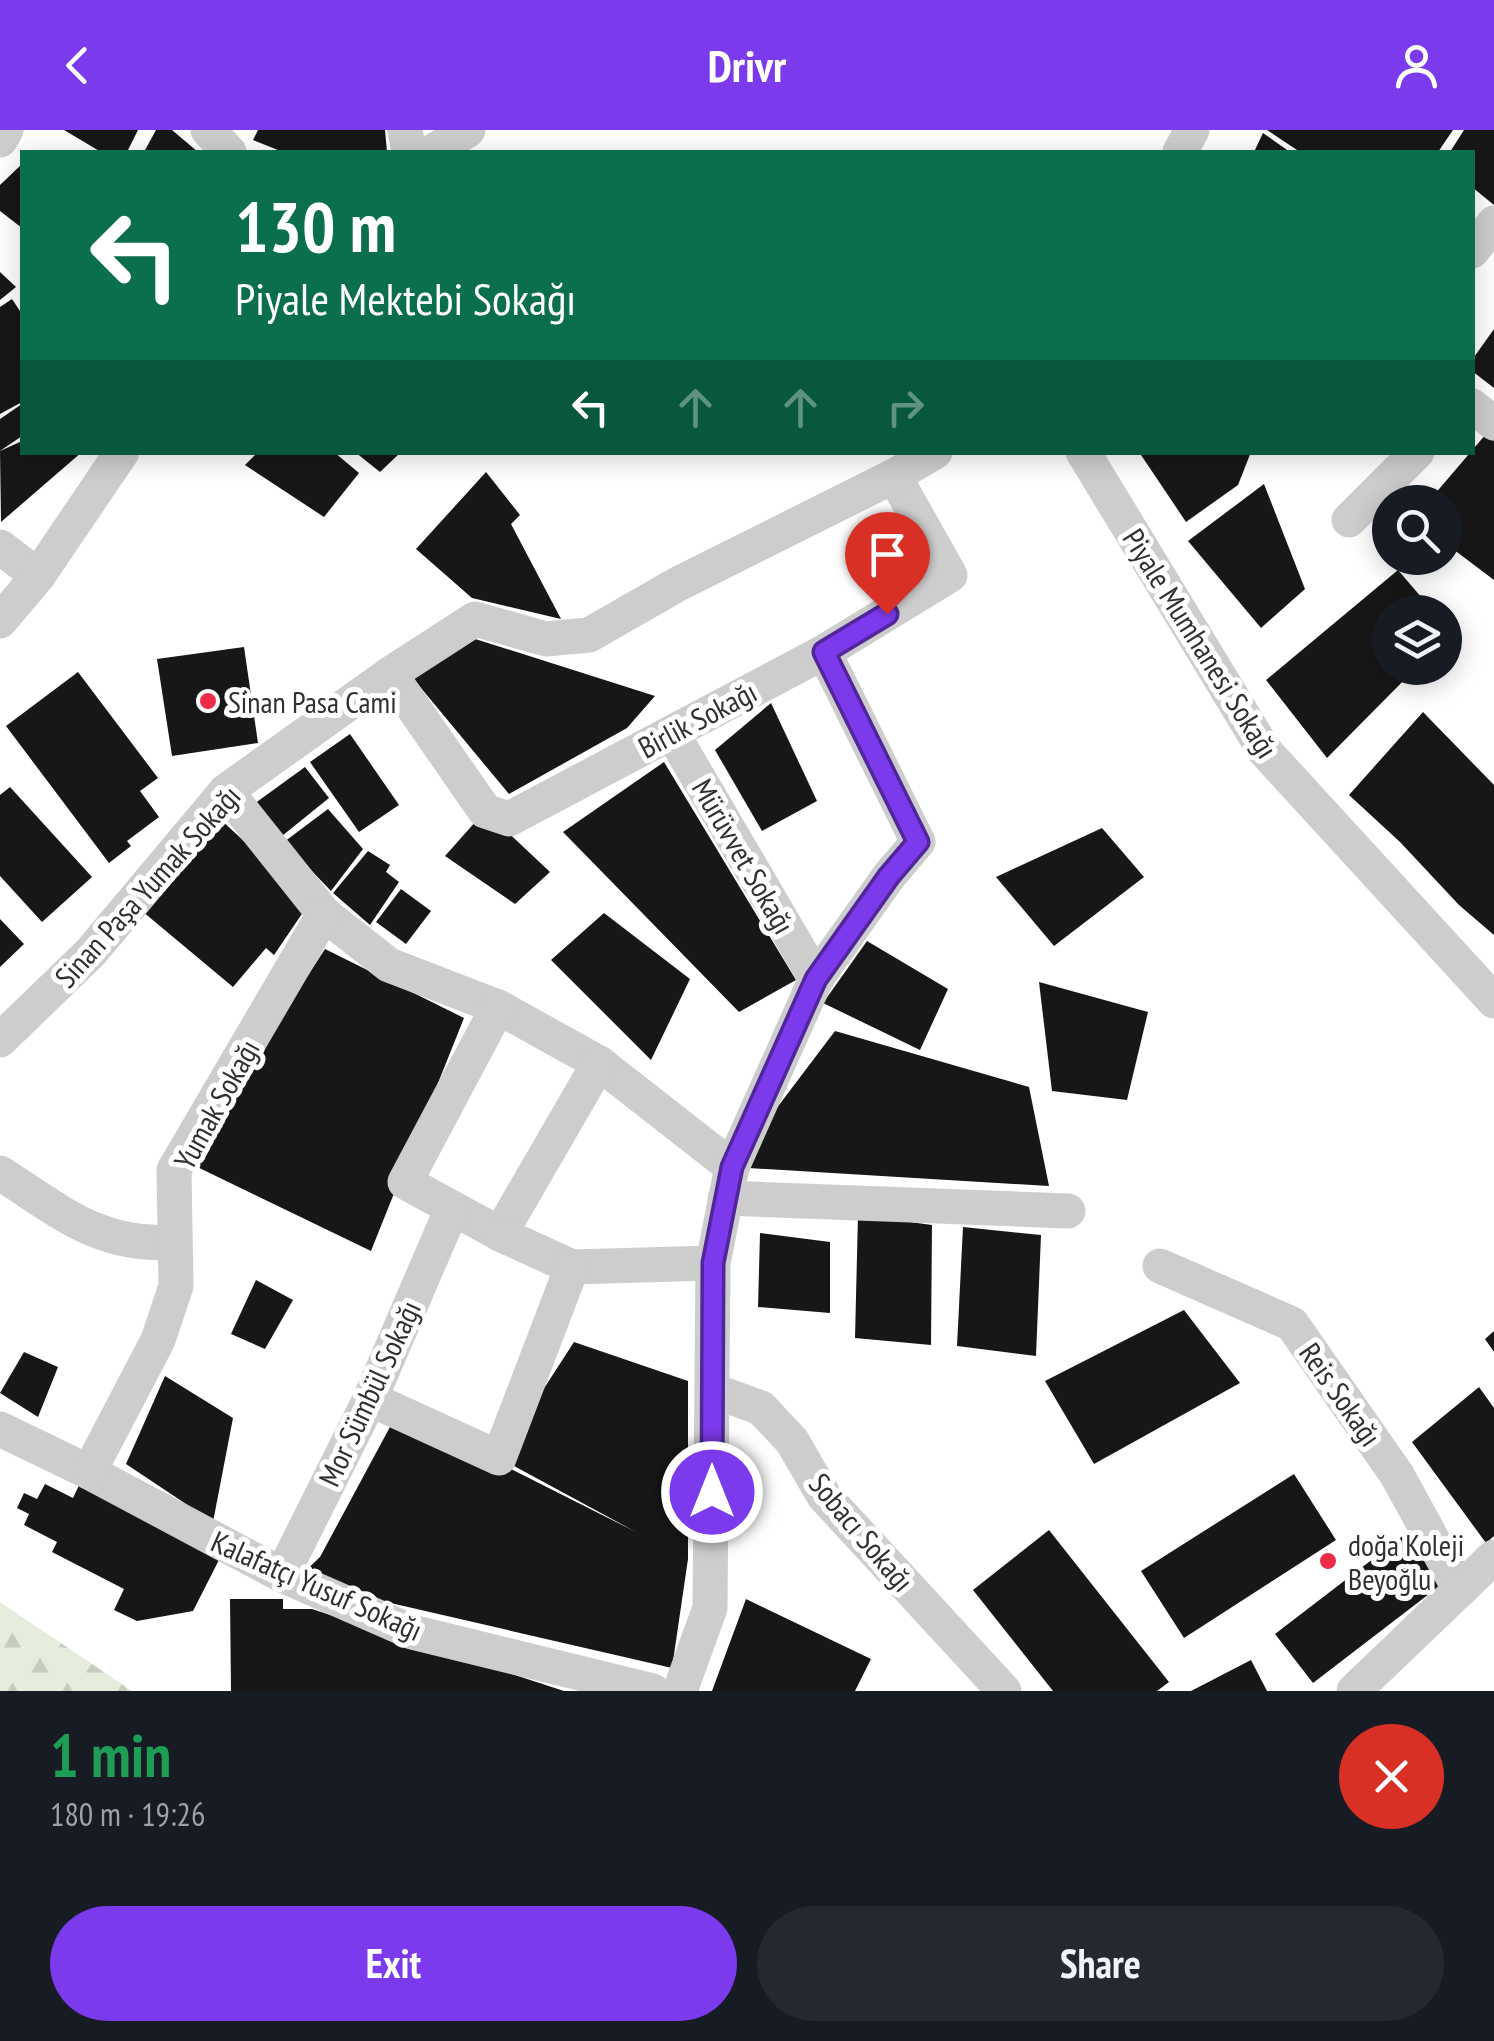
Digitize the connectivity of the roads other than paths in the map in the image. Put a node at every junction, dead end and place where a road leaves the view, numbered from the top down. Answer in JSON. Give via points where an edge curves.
{"nodes":[{"id":1,"x":6,"y":130,"type":"edge"},
{"id":2,"x":468,"y":130,"type":"edge"},
{"id":3,"x":0,"y":140,"type":"edge"},
{"id":4,"x":435,"y":150,"type":"edge"},
{"id":5,"x":1494,"y":223,"type":"edge"},
{"id":6,"x":1475,"y":248,"type":"edge"},
{"id":7,"x":120,"y":455,"type":"edge"},
{"id":8,"x":929,"y":455,"type":"edge"},
{"id":9,"x":1085,"y":455,"type":"edge"},
{"id":10,"x":1414,"y":455,"type":"edge"},
{"id":11,"x":894,"y":476,"type":"junction"},
{"id":12,"x":1349,"y":520,"type":"dead end"},
{"id":13,"x":0,"y":547,"type":"edge"},
{"id":14,"x":38,"y":576,"type":"junction"},
{"id":15,"x":0,"y":621,"type":"edge"},
{"id":16,"x":824,"y":652,"type":"junction"},
{"id":17,"x":390,"y":674,"type":"junction"},
{"id":18,"x":672,"y":733,"type":"junction"},
{"id":19,"x":226,"y":792,"type":"junction"},
{"id":20,"x":324,"y":914,"type":"junction"},
{"id":21,"x":816,"y":979,"type":"junction"},
{"id":22,"x":1494,"y":1001,"type":"edge"},
{"id":23,"x":498,"y":1007,"type":"junction"},
{"id":24,"x":0,"y":1040,"type":"edge"},
{"id":25,"x":599,"y":1063,"type":"junction"},
{"id":26,"x":0,"y":1173,"type":"edge"},
{"id":27,"x":728,"y":1183,"type":"junction"},
{"id":28,"x":452,"y":1209,"type":"junction"},
{"id":29,"x":1068,"y":1211,"type":"dead end"},
{"id":30,"x":500,"y":1234,"type":"junction"},
{"id":31,"x":175,"y":1242,"type":"junction"},
{"id":32,"x":713,"y":1263,"type":"junction"},
{"id":33,"x":1160,"y":1266,"type":"dead end"},
{"id":34,"x":572,"y":1268,"type":"junction"},
{"id":35,"x":712,"y":1390,"type":"junction"},
{"id":36,"x":370,"y":1399,"type":"junction"},
{"id":37,"x":0,"y":1429,"type":"edge"},
{"id":38,"x":90,"y":1472,"type":"junction"},
{"id":39,"x":1494,"y":1557,"type":"edge"},
{"id":40,"x":282,"y":1576,"type":"junction"},
{"id":41,"x":1460,"y":1590,"type":"junction"},
{"id":42,"x":653,"y":1691,"type":"edge"},
{"id":43,"x":680,"y":1691,"type":"edge"},
{"id":44,"x":1004,"y":1691,"type":"edge"},
{"id":45,"x":1354,"y":1691,"type":"edge"}],
"edges":[{"from":1,"to":3,"type":"street"},
{"from":2,"to":4,"type":"street"},
{"from":5,"to":6,"type":"street"},
{"from":7,"to":14,"type":"street"},
{"from":8,"to":11,"type":"street","name":"Sinan Paşa Yumak Sokağı"},
{"from":9,"to":22,"type":"street","name":"Piyale Mumhanesi Sokağı","via":[[1264,750]]},
{"from":10,"to":12,"type":"street"},
{"from":11,"to":16,"type":"street","name":"Birlik Sokağı","via":[[950,575]]},
{"from":11,"to":17,"type":"street","name":"Sinan Paşa Yumak Sokağı","via":[[589,634],[546,639],[475,619]]},
{"from":13,"to":14,"type":"street"},
{"from":14,"to":15,"type":"street"},
{"from":16,"to":18,"type":"street","name":"Birlik Sokağı"},
{"from":16,"to":21,"type":"street","via":[[918,842]]},
{"from":17,"to":18,"type":"street","name":"Birlik Sokağı","via":[[485,811],[509,819]]},
{"from":17,"to":19,"type":"street","name":"Sinan Paşa Yumak Sokağı"},
{"from":18,"to":21,"type":"street","name":"Mürüvvet Sokağı"},
{"from":19,"to":20,"type":"street"},
{"from":19,"to":24,"type":"street","name":"Sinan Paşa Yumak Sokağı","via":[[91,952]]},
{"from":20,"to":23,"type":"street","via":[[389,964]]},
{"from":20,"to":31,"type":"street","name":"Yumak Sokağı","via":[[174,1170]]},
{"from":21,"to":27,"type":"street"},
{"from":23,"to":25,"type":"street"},
{"from":23,"to":28,"type":"street","via":[[404,1182]]},
{"from":25,"to":27,"type":"street"},
{"from":25,"to":30,"type":"street"},
{"from":26,"to":31,"type":"street","via":[[99,1234],[123,1242]]},
{"from":27,"to":29,"type":"street"},
{"from":27,"to":32,"type":"street"},
{"from":28,"to":30,"type":"street"},
{"from":28,"to":36,"type":"street","name":"Mor Sümbül Sokağı"},
{"from":30,"to":34,"type":"street"},
{"from":31,"to":38,"type":"street","name":"Yumak Sokağı","via":[[176,1286],[158,1340]]},
{"from":32,"to":34,"type":"street"},
{"from":32,"to":35,"type":"street"},
{"from":33,"to":41,"type":"street","name":"Reis Sokağı","via":[[1292,1324],[1397,1475]]},
{"from":34,"to":36,"type":"street","via":[[499,1458]]},
{"from":35,"to":43,"type":"street","via":[[710,1608]]},
{"from":35,"to":44,"type":"street","name":"Sobacı Sokağı","via":[[761,1408],[792,1442],[824,1496]]},
{"from":36,"to":40,"type":"street","name":"Mor Sümbül Sokağı"},
{"from":37,"to":38,"type":"street","name":"Kalafatçı Yusuf Sokağı"},
{"from":38,"to":40,"type":"street","name":"Kalafatçı Yusuf Sokağı"},
{"from":39,"to":41,"type":"street"},
{"from":40,"to":42,"type":"street","name":"Kalafatçı Yusuf Sokağı","via":[[412,1632]]},
{"from":41,"to":45,"type":"street"}]}
